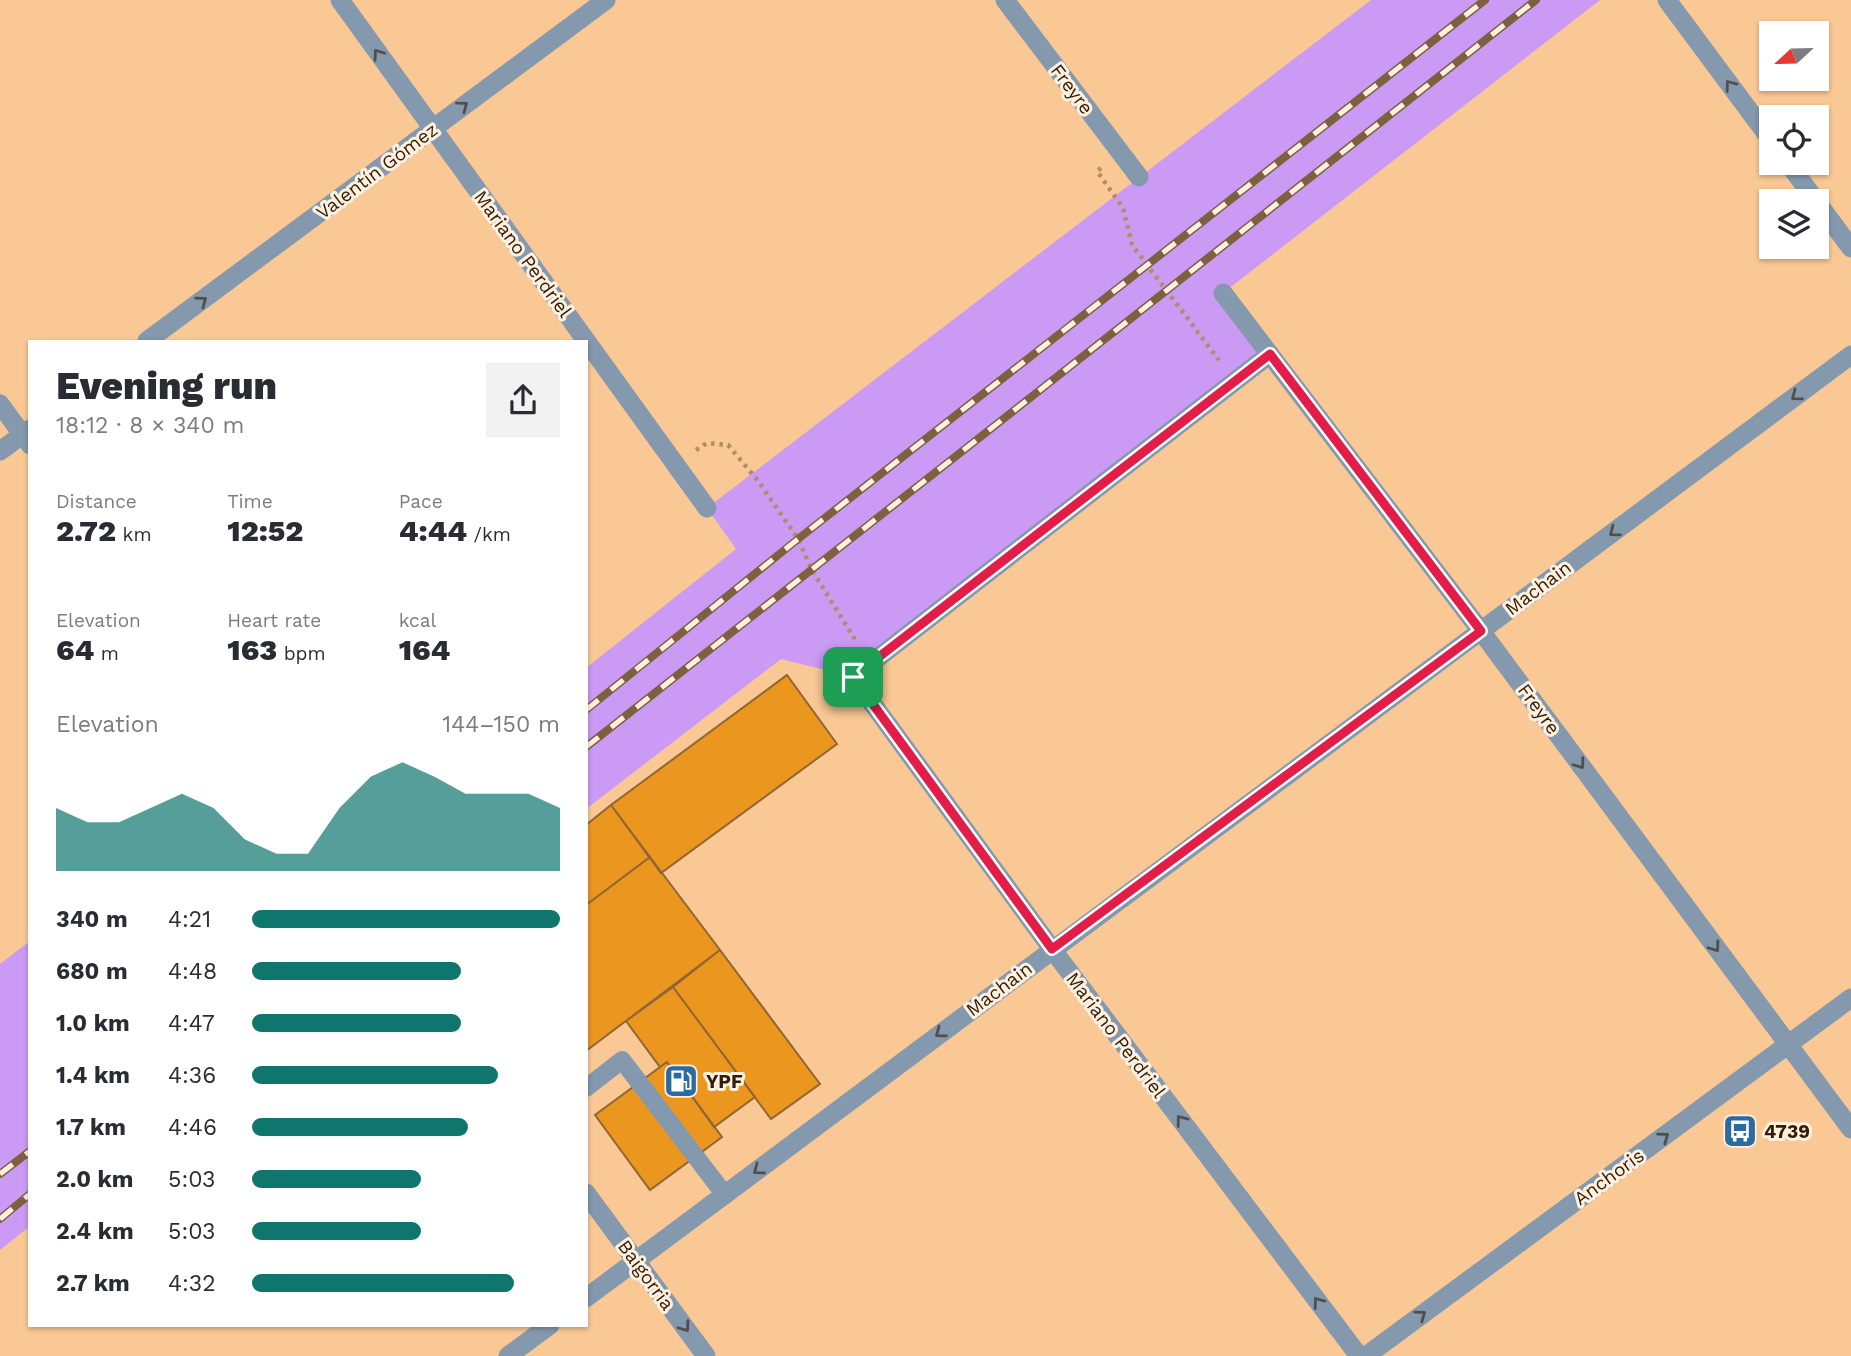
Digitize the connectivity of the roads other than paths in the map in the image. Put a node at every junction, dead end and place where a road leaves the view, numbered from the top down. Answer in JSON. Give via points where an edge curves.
{"nodes":[{"id":1,"x":340,"y":0,"type":"edge"},
{"id":2,"x":607,"y":0,"type":"edge"},
{"id":3,"x":1005,"y":0,"type":"edge"},
{"id":4,"x":1667,"y":0,"type":"edge"},
{"id":5,"x":1759,"y":123,"type":"edge"},
{"id":6,"x":433,"y":129,"type":"junction"},
{"id":7,"x":1797,"y":175,"type":"edge"},
{"id":8,"x":1139,"y":177,"type":"dead end"},
{"id":9,"x":1851,"y":248,"type":"edge"},
{"id":10,"x":1223,"y":293,"type":"dead end"},
{"id":11,"x":148,"y":340,"type":"edge"},
{"id":12,"x":585,"y":340,"type":"edge"},
{"id":13,"x":588,"y":344,"type":"edge"},
{"id":14,"x":1270,"y":354,"type":"junction"},
{"id":15,"x":1851,"y":355,"type":"edge"},
{"id":16,"x":0,"y":404,"type":"edge"},
{"id":17,"x":27,"y":436,"type":"edge"},
{"id":18,"x":0,"y":451,"type":"edge"},
{"id":19,"x":707,"y":508,"type":"dead end"},
{"id":20,"x":1481,"y":631,"type":"junction"},
{"id":21,"x":1052,"y":949,"type":"junction"},
{"id":22,"x":1851,"y":998,"type":"edge"},
{"id":23,"x":1787,"y":1045,"type":"junction"},
{"id":24,"x":588,"y":1086,"type":"edge"},
{"id":25,"x":1851,"y":1129,"type":"edge"},
{"id":26,"x":725,"y":1195,"type":"junction"},
{"id":27,"x":588,"y":1197,"type":"edge"},
{"id":28,"x":636,"y":1261,"type":"junction"},
{"id":29,"x":588,"y":1297,"type":"edge"},
{"id":30,"x":547,"y":1327,"type":"edge"},
{"id":31,"x":508,"y":1356,"type":"edge"},
{"id":32,"x":706,"y":1356,"type":"edge"},
{"id":33,"x":1359,"y":1356,"type":"edge"},
{"id":34,"x":1366,"y":1356,"type":"edge"}],
"edges":[{"from":6,"to":1,"type":"street","name":"Mariano Perdriel","one_way":true},
{"from":6,"to":2,"type":"street","name":"Valentín Gómez","one_way":true},
{"from":3,"to":8,"type":"street","name":"Freyre"},
{"from":5,"to":4,"type":"street","one_way":true},
{"from":11,"to":6,"type":"street","name":"Valentín Gómez","one_way":true},
{"from":6,"to":12,"type":"street","name":"Mariano Perdriel"},
{"from":7,"to":9,"type":"street"},
{"from":10,"to":14,"type":"street","name":"Freyre"},
{"from":13,"to":19,"type":"street","name":"Mariano Perdriel"},
{"from":14,"to":20,"type":"street","name":"Freyre"},
{"from":14,"to":21,"type":"street","name":"Mariano Perdriel","via":[[853,677]]},
{"from":15,"to":20,"type":"street","name":"Machain","one_way":true},
{"from":16,"to":17,"type":"street"},
{"from":17,"to":18,"type":"street"},
{"from":20,"to":21,"type":"street","name":"Machain"},
{"from":20,"to":23,"type":"street","name":"Freyre","one_way":true},
{"from":21,"to":26,"type":"street","name":"Machain","one_way":true},
{"from":33,"to":21,"type":"street","name":"Mariano Perdriel","one_way":true},
{"from":22,"to":23,"type":"street","name":"Anchoris"},
{"from":23,"to":25,"type":"street","name":"Freyre"},
{"from":34,"to":23,"type":"street","name":"Anchoris","one_way":true},
{"from":24,"to":26,"type":"lane","via":[[622,1060]]},
{"from":26,"to":28,"type":"street","name":"Machain"},
{"from":27,"to":28,"type":"street","name":"Baigorria"},
{"from":28,"to":29,"type":"street","name":"Machain"},
{"from":28,"to":32,"type":"street","name":"Baigorria","one_way":true},
{"from":30,"to":31,"type":"street"}]}
